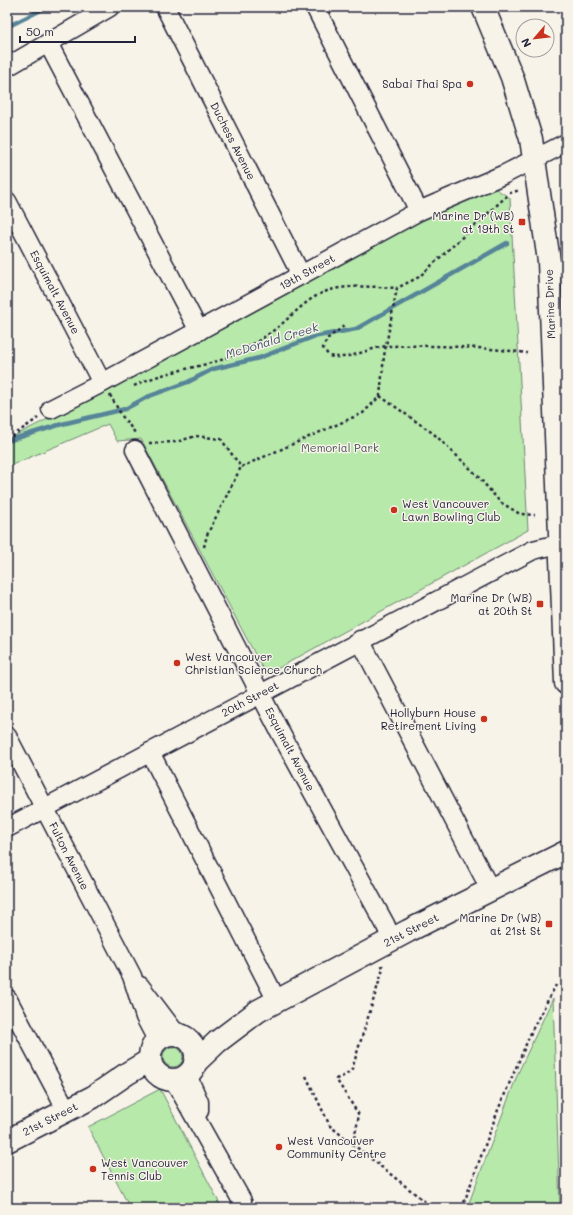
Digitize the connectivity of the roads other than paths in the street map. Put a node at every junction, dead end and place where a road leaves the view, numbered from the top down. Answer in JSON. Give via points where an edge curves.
{"nodes":[{"id":1,"x":110,"y":7,"type":"edge"},
{"id":2,"x":165,"y":7,"type":"edge"},
{"id":3,"x":314,"y":7,"type":"edge"},
{"id":4,"x":483,"y":7,"type":"edge"},
{"id":5,"x":48,"y":43,"type":"junction"},
{"id":6,"x":7,"y":67,"type":"edge"},
{"id":7,"x":566,"y":143,"type":"edge"},
{"id":8,"x":534,"y":159,"type":"junction"},
{"id":9,"x":7,"y":201,"type":"edge"},
{"id":10,"x":419,"y":211,"type":"junction"},
{"id":11,"x":301,"y":275,"type":"junction"},
{"id":12,"x":199,"y":331,"type":"junction"},
{"id":13,"x":107,"y":390,"type":"junction"},
{"id":14,"x":51,"y":409,"type":"road end"},
{"id":15,"x":139,"y":446,"type":"road end"},
{"id":16,"x":562,"y":519,"type":"edge"},
{"id":17,"x":559,"y":544,"type":"junction"},
{"id":18,"x":360,"y":640,"type":"junction"},
{"id":19,"x":566,"y":683,"type":"edge"},
{"id":20,"x":261,"y":694,"type":"junction"},
{"id":21,"x":7,"y":736,"type":"edge"},
{"id":22,"x":150,"y":752,"type":"junction"},
{"id":23,"x":44,"y":808,"type":"junction"},
{"id":24,"x":7,"y":828,"type":"edge"},
{"id":25,"x":566,"y":852,"type":"edge"},
{"id":26,"x":490,"y":889,"type":"junction"},
{"id":27,"x":392,"y":940,"type":"junction"},
{"id":28,"x":7,"y":998,"type":"edge"},
{"id":29,"x":277,"y":1001,"type":"junction"},
{"id":30,"x":173,"y":1058,"type":"junction"},
{"id":31,"x":67,"y":1111,"type":"junction"},
{"id":32,"x":7,"y":1141,"type":"edge"},
{"id":33,"x":242,"y":1201,"type":"dead end"}],
"edges":[{"from":1,"to":5,"type":"street"},
{"from":2,"to":11,"type":"street","name":"Duchess Avenue"},
{"from":3,"to":10,"type":"street"},
{"from":4,"to":8,"type":"main road","name":"Marine Drive","via":[[512,77],[531,139]]},
{"from":5,"to":6,"type":"street"},
{"from":5,"to":12,"type":"street"},
{"from":7,"to":8,"type":"street","name":"19th Street"},
{"from":8,"to":10,"type":"street","name":"19th Street"},
{"from":8,"to":16,"type":"main road","name":"Marine Drive","via":[[548,261]]},
{"from":9,"to":13,"type":"street","name":"Esquimalt Avenue"},
{"from":10,"to":11,"type":"street","name":"19th Street"},
{"from":11,"to":12,"type":"street","name":"19th Street"},
{"from":12,"to":13,"type":"street","name":"19th Street"},
{"from":13,"to":14,"type":"street","name":"19th Street"},
{"from":15,"to":20,"type":"street","name":"Esquimalt Avenue","via":[[197,570]]},
{"from":16,"to":17,"type":"main road","name":"Marine Drive"},
{"from":17,"to":18,"type":"street","name":"20th Street","via":[[533,550]]},
{"from":17,"to":19,"type":"main road","name":"Marine Drive"},
{"from":18,"to":20,"type":"street","name":"20th Street"},
{"from":18,"to":26,"type":"street"},
{"from":20,"to":22,"type":"street","name":"20th Street"},
{"from":20,"to":27,"type":"street","name":"Esquimalt Avenue"},
{"from":21,"to":23,"type":"street","name":"Fulton Avenue"},
{"from":22,"to":23,"type":"street","name":"20th Street"},
{"from":22,"to":29,"type":"street"},
{"from":23,"to":24,"type":"street","name":"20th Street"},
{"from":23,"to":30,"type":"street","name":"Fulton Avenue"},
{"from":25,"to":26,"type":"main road","name":"21st Street"},
{"from":26,"to":27,"type":"main road","name":"21st Street"},
{"from":27,"to":29,"type":"main road","name":"21st Street"},
{"from":28,"to":31,"type":"street"},
{"from":29,"to":30,"type":"main road","name":"21st Street","via":[[210,1030]]},
{"from":30,"to":31,"type":"main road","name":"21st Street","via":[[128,1072],[93,1097]]},
{"from":30,"to":33,"type":"street","name":"Fulton Avenue","via":[[200,1123]]},
{"from":31,"to":32,"type":"main road","name":"21st Street"}]}
